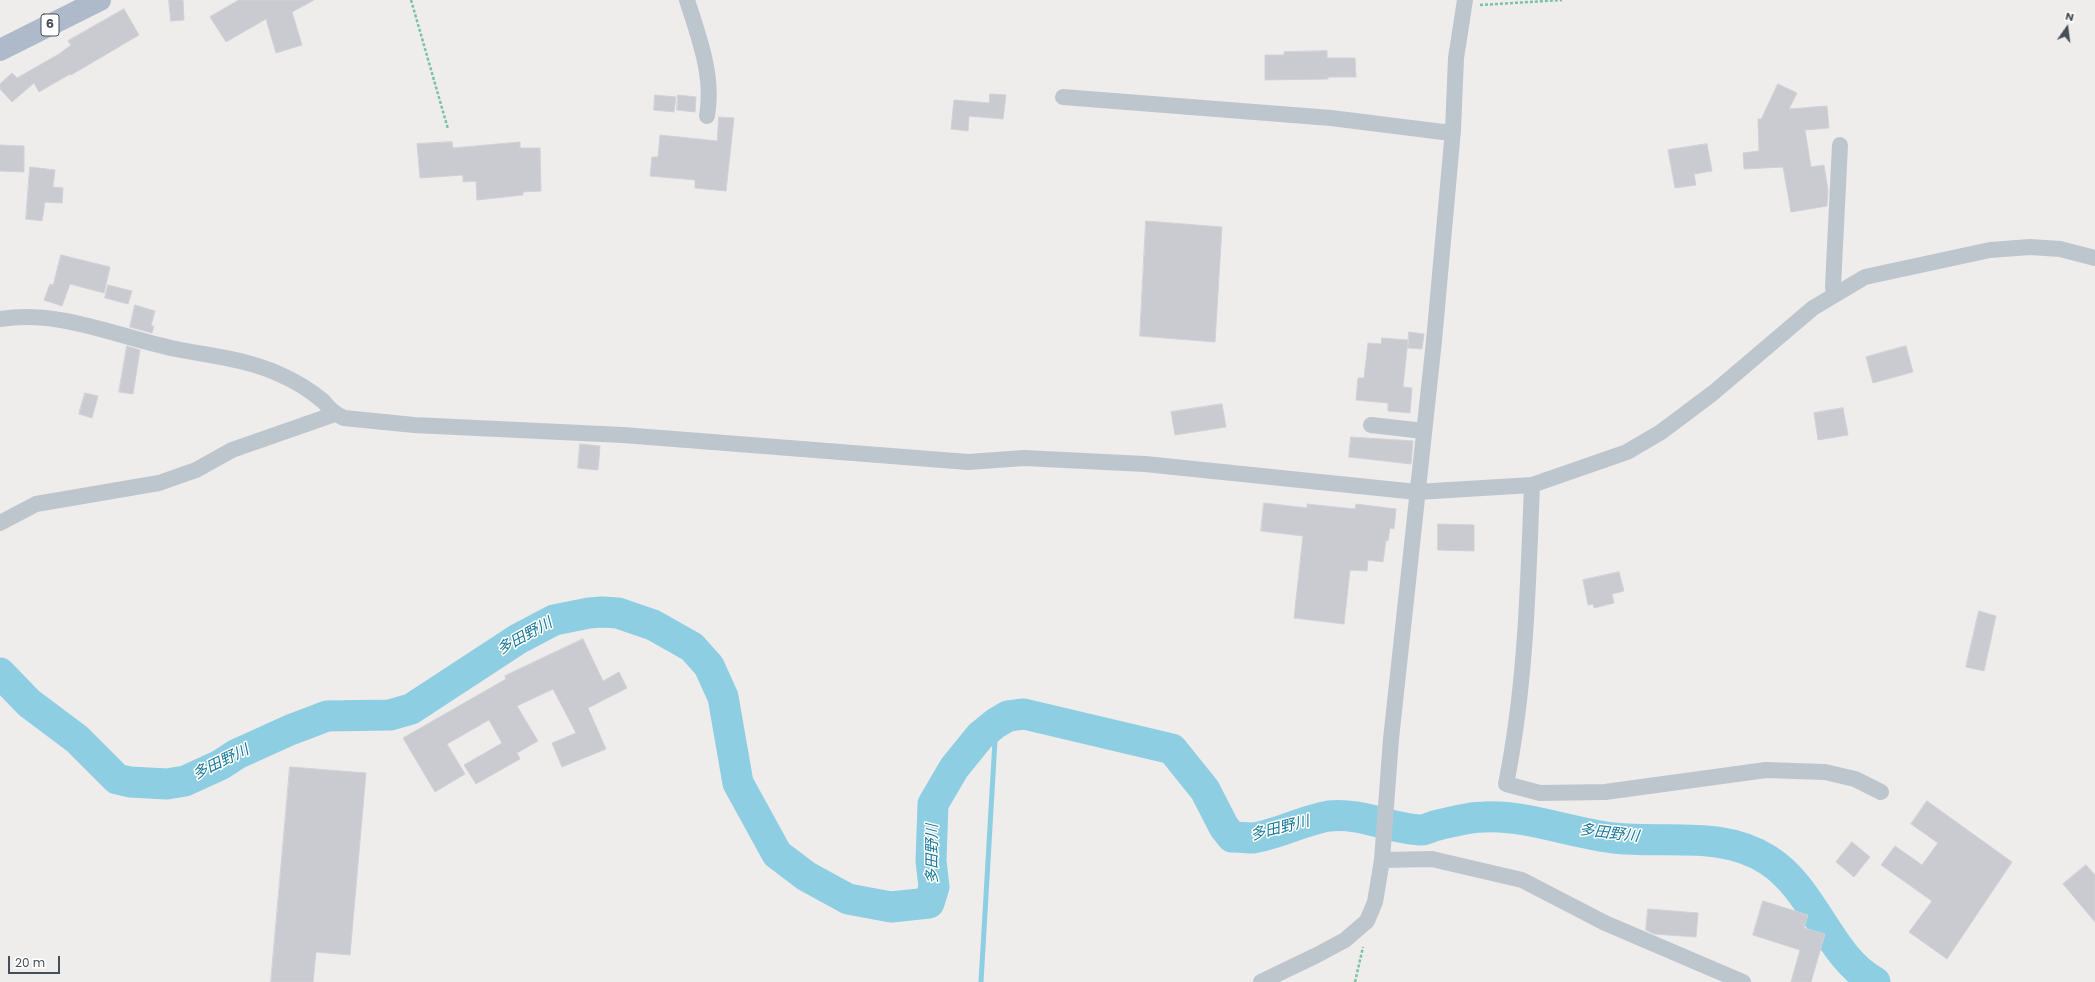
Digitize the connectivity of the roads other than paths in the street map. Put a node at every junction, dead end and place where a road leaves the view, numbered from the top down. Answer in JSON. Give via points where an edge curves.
{"nodes":[{"id":1,"x":100,"y":0,"type":"edge"},
{"id":2,"x":687,"y":0,"type":"edge"},
{"id":3,"x":1464,"y":3,"type":"edge"},
{"id":4,"x":0,"y":50,"type":"edge"},
{"id":5,"x":1063,"y":97,"type":"dead end"},
{"id":6,"x":707,"y":116,"type":"dead end"},
{"id":7,"x":1453,"y":130,"type":"junction"},
{"id":8,"x":1840,"y":145,"type":"dead end"},
{"id":9,"x":2095,"y":258,"type":"edge"},
{"id":10,"x":1834,"y":295,"type":"junction"},
{"id":11,"x":0,"y":319,"type":"edge"},
{"id":12,"x":335,"y":414,"type":"junction"},
{"id":13,"x":1371,"y":425,"type":"dead end"},
{"id":14,"x":1424,"y":431,"type":"junction"},
{"id":15,"x":1532,"y":485,"type":"junction"},
{"id":16,"x":1417,"y":492,"type":"junction"},
{"id":17,"x":0,"y":523,"type":"edge"},
{"id":18,"x":1880,"y":792,"type":"dead end"},
{"id":19,"x":1382,"y":860,"type":"junction"},
{"id":20,"x":1261,"y":982,"type":"edge"},
{"id":21,"x":1743,"y":982,"type":"edge"}],
"edges":[{"from":1,"to":4,"type":"main road","number":"6"},
{"from":2,"to":6,"type":"street","via":[[710,86]]},
{"from":3,"to":7,"type":"street","via":[[1456,58]]},
{"from":5,"to":7,"type":"street","via":[[1331,118],[1443,132]]},
{"from":7,"to":14,"type":"street"},
{"from":8,"to":10,"type":"street"},
{"from":9,"to":10,"type":"street","via":[[2060,249],[2030,247],[1990,250],[1865,277]]},
{"from":10,"to":15,"type":"street","via":[[1812,308],[1713,393],[1661,432],[1627,452]]},
{"from":11,"to":12,"type":"street","via":[[18,316],[46,317],[176,349],[230,358],[279,374],[323,402]]},
{"from":12,"to":16,"type":"street","via":[[344,418],[414,425],[623,435],[968,462],[1024,458],[1145,464]]},
{"from":12,"to":17,"type":"street","via":[[232,450],[196,470],[159,483],[36,504]]},
{"from":13,"to":14,"type":"street"},
{"from":14,"to":16,"type":"street"},
{"from":15,"to":16,"type":"street"},
{"from":15,"to":18,"type":"street","via":[[1521,694],[1506,784],[1540,793],[1605,792],[1766,770],[1826,772],[1855,779]]},
{"from":16,"to":19,"type":"street","via":[[1391,739]]},
{"from":19,"to":20,"type":"street","via":[[1375,902],[1365,923],[1345,940],[1317,956]]},
{"from":19,"to":21,"type":"street","via":[[1432,859],[1522,880],[1605,923]]}]}
